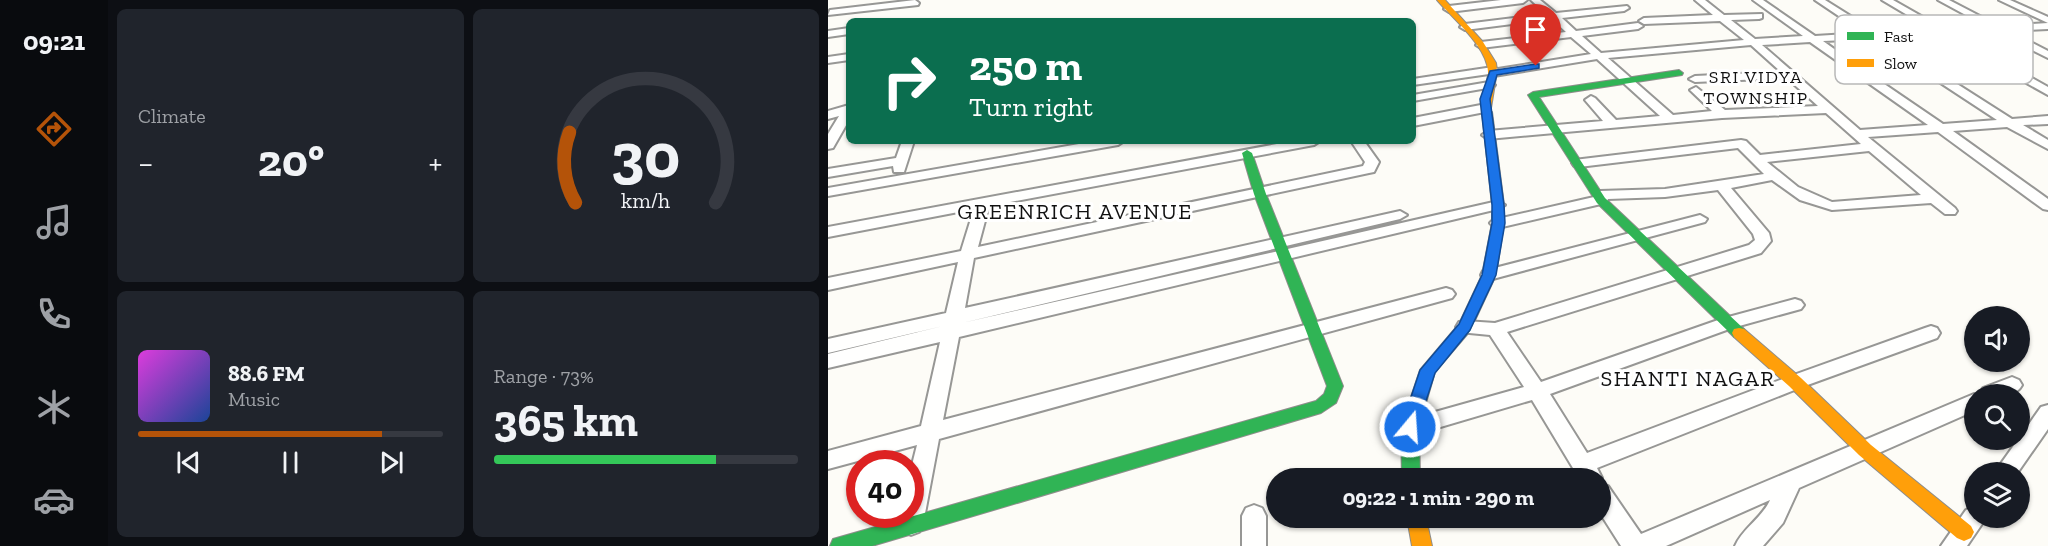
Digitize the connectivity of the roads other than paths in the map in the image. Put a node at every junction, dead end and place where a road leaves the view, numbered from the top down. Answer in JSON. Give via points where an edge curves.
{"nodes":[{"id":1,"x":1522,"y":0,"type":"edge"},
{"id":2,"x":1535,"y":0,"type":"edge"},
{"id":3,"x":1699,"y":0,"type":"edge"},
{"id":4,"x":1757,"y":0,"type":"edge"},
{"id":5,"x":1819,"y":0,"type":"edge"},
{"id":6,"x":1886,"y":0,"type":"edge"},
{"id":7,"x":1942,"y":0,"type":"edge"},
{"id":8,"x":2003,"y":0,"type":"edge"},
{"id":9,"x":845,"y":1,"type":"edge"},
{"id":10,"x":915,"y":3,"type":"dead end"},
{"id":11,"x":1445,"y":5,"type":"edge"},
{"id":12,"x":1624,"y":8,"type":"dead end"},
{"id":13,"x":829,"y":14,"type":"edge"},
{"id":14,"x":1552,"y":15,"type":"junction"},
{"id":15,"x":1842,"y":15,"type":"edge"},
{"id":16,"x":1912,"y":15,"type":"edge"},
{"id":17,"x":1970,"y":15,"type":"edge"},
{"id":18,"x":1759,"y":16,"type":"dead end"},
{"id":19,"x":1722,"y":18,"type":"junction"},
{"id":20,"x":2048,"y":20,"type":"edge"},
{"id":21,"x":2048,"y":26,"type":"edge"},
{"id":22,"x":1465,"y":27,"type":"junction"},
{"id":23,"x":2033,"y":27,"type":"edge"},
{"id":24,"x":846,"y":31,"type":"edge"},
{"id":25,"x":828,"y":34,"type":"edge"},
{"id":26,"x":1575,"y":35,"type":"junction"},
{"id":27,"x":1835,"y":39,"type":"edge"},
{"id":28,"x":1814,"y":40,"type":"junction"},
{"id":29,"x":1753,"y":42,"type":"junction"},
{"id":30,"x":1481,"y":45,"type":"junction"},
{"id":31,"x":2033,"y":47,"type":"edge"},
{"id":32,"x":1835,"y":54,"type":"edge"},
{"id":33,"x":2048,"y":55,"type":"edge"},
{"id":34,"x":1599,"y":56,"type":"junction"},
{"id":35,"x":846,"y":57,"type":"edge"},
{"id":36,"x":828,"y":60,"type":"edge"},
{"id":37,"x":1679,"y":73,"type":"dead end"},
{"id":38,"x":1472,"y":74,"type":"junction"},
{"id":39,"x":1787,"y":75,"type":"junction"},
{"id":40,"x":1492,"y":76,"type":"junction"},
{"id":41,"x":1416,"y":81,"type":"edge"},
{"id":42,"x":1626,"y":81,"type":"junction"},
{"id":43,"x":1878,"y":84,"type":"edge"},
{"id":44,"x":1950,"y":84,"type":"edge"},
{"id":45,"x":2033,"y":84,"type":"edge"},
{"id":46,"x":1416,"y":86,"type":"edge"},
{"id":47,"x":2048,"y":92,"type":"edge"},
{"id":48,"x":1416,"y":97,"type":"edge"},
{"id":49,"x":1590,"y":100,"type":"dead end"},
{"id":50,"x":1486,"y":108,"type":"junction"},
{"id":51,"x":1827,"y":109,"type":"junction"},
{"id":52,"x":846,"y":110,"type":"edge"},
{"id":53,"x":846,"y":114,"type":"edge"},
{"id":54,"x":1722,"y":114,"type":"junction"},
{"id":55,"x":828,"y":115,"type":"edge"},
{"id":56,"x":1670,"y":118,"type":"junction"},
{"id":57,"x":2048,"y":120,"type":"edge"},
{"id":58,"x":1416,"y":121,"type":"edge"},
{"id":59,"x":1612,"y":123,"type":"junction"},
{"id":60,"x":2010,"y":123,"type":"junction"},
{"id":61,"x":1557,"y":129,"type":"junction"},
{"id":62,"x":1942,"y":129,"type":"junction"},
{"id":63,"x":1857,"y":134,"type":"junction"},
{"id":64,"x":1488,"y":135,"type":"junction"},
{"id":65,"x":846,"y":139,"type":"edge"},
{"id":66,"x":830,"y":143,"type":"edge"},
{"id":67,"x":907,"y":144,"type":"edge"},
{"id":68,"x":1101,"y":144,"type":"edge"},
{"id":69,"x":1297,"y":144,"type":"edge"},
{"id":70,"x":1359,"y":144,"type":"edge"},
{"id":71,"x":2048,"y":145,"type":"edge"},
{"id":72,"x":1872,"y":147,"type":"junction"},
{"id":73,"x":1247,"y":153,"type":"junction"},
{"id":74,"x":1756,"y":159,"type":"junction"},
{"id":75,"x":901,"y":161,"type":"junction"},
{"id":76,"x":1580,"y":163,"type":"junction"},
{"id":77,"x":828,"y":173,"type":"edge"},
{"id":78,"x":1773,"y":176,"type":"junction"},
{"id":79,"x":897,"y":179,"type":"junction"},
{"id":80,"x":1722,"y":186,"type":"junction"},
{"id":81,"x":828,"y":192,"type":"edge"},
{"id":82,"x":1260,"y":194,"type":"junction"},
{"id":83,"x":1600,"y":198,"type":"junction"},
{"id":84,"x":1935,"y":198,"type":"junction"},
{"id":85,"x":1498,"y":199,"type":"junction"},
{"id":86,"x":982,"y":204,"type":"junction"},
{"id":87,"x":2048,"y":206,"type":"edge"},
{"id":88,"x":1950,"y":211,"type":"dead end"},
{"id":89,"x":1700,"y":219,"type":"dead end"},
{"id":90,"x":1498,"y":223,"type":"junction"},
{"id":91,"x":828,"y":232,"type":"edge"},
{"id":92,"x":1637,"y":236,"type":"junction"},
{"id":93,"x":1281,"y":248,"type":"junction"},
{"id":94,"x":967,"y":255,"type":"junction"},
{"id":95,"x":1678,"y":274,"type":"junction"},
{"id":96,"x":1489,"y":275,"type":"junction"},
{"id":97,"x":828,"y":284,"type":"edge"},
{"id":98,"x":1446,"y":294,"type":"dead end"},
{"id":99,"x":1795,"y":305,"type":"dead end"},
{"id":100,"x":1727,"y":323,"type":"junction"},
{"id":101,"x":953,"y":325,"type":"junction"},
{"id":102,"x":1465,"y":327,"type":"junction"},
{"id":103,"x":1495,"y":329,"type":"junction"},
{"id":104,"x":1313,"y":330,"type":"junction"},
{"id":105,"x":1930,"y":333,"type":"dead end"},
{"id":106,"x":828,"y":346,"type":"edge"},
{"id":107,"x":828,"y":361,"type":"edge"},
{"id":108,"x":1795,"y":382,"type":"junction"},
{"id":109,"x":1538,"y":391,"type":"junction"},
{"id":110,"x":1964,"y":406,"type":"edge"},
{"id":111,"x":2048,"y":413,"type":"edge"},
{"id":112,"x":1410,"y":427,"type":"junction"},
{"id":113,"x":929,"y":433,"type":"junction"},
{"id":114,"x":1865,"y":450,"type":"junction"},
{"id":115,"x":924,"y":458,"type":"edge"},
{"id":116,"x":828,"y":460,"type":"edge"},
{"id":117,"x":2013,"y":462,"type":"edge"},
{"id":118,"x":1411,"y":468,"type":"edge"},
{"id":119,"x":1585,"y":468,"type":"edge"},
{"id":120,"x":1594,"y":468,"type":"edge"},
{"id":121,"x":1791,"y":481,"type":"junction"},
{"id":122,"x":1611,"y":509,"type":"edge"},
{"id":123,"x":1254,"y":516,"type":"dead end"},
{"id":124,"x":924,"y":520,"type":"edge"},
{"id":125,"x":898,"y":528,"type":"edge"},
{"id":126,"x":1419,"y":528,"type":"edge"},
{"id":127,"x":1964,"y":532,"type":"edge"},
{"id":128,"x":840,"y":546,"type":"edge"},
{"id":129,"x":1254,"y":546,"type":"edge"},
{"id":130,"x":1422,"y":546,"type":"edge"},
{"id":131,"x":1637,"y":546,"type":"edge"},
{"id":132,"x":1747,"y":546,"type":"edge"}],
"edges":[{"from":1,"to":11,"type":"street"},
{"from":2,"to":14,"type":"street"},
{"from":3,"to":19,"type":"street"},
{"from":4,"to":28,"type":"street"},
{"from":5,"to":15,"type":"street"},
{"from":6,"to":16,"type":"street"},
{"from":7,"to":17,"type":"street"},
{"from":8,"to":20,"type":"street"},
{"from":9,"to":13,"type":"street"},
{"from":10,"to":13,"type":"street"},
{"from":11,"to":22,"type":"street"},
{"from":12,"to":14,"type":"street"},
{"from":14,"to":22,"type":"street"},
{"from":14,"to":26,"type":"street"},
{"from":18,"to":19,"type":"street"},
{"from":19,"to":26,"type":"street","via":[[1641,24]]},
{"from":19,"to":29,"type":"street"},
{"from":21,"to":23,"type":"street"},
{"from":22,"to":30,"type":"street"},
{"from":24,"to":25,"type":"street"},
{"from":26,"to":30,"type":"street"},
{"from":26,"to":34,"type":"street"},
{"from":27,"to":28,"type":"street"},
{"from":28,"to":29,"type":"street"},
{"from":28,"to":32,"type":"street"},
{"from":29,"to":34,"type":"street"},
{"from":29,"to":39,"type":"street"},
{"from":30,"to":40,"type":"street","via":[[1488,54]]},
{"from":31,"to":33,"type":"street"},
{"from":34,"to":40,"type":"street"},
{"from":34,"to":42,"type":"street"},
{"from":35,"to":36,"type":"street"},
{"from":37,"to":42,"type":"street"},
{"from":38,"to":40,"type":"street"},
{"from":38,"to":41,"type":"street"},
{"from":38,"to":46,"type":"street"},
{"from":39,"to":51,"type":"street"},
{"from":39,"to":54,"type":"street","via":[[1695,85]]},
{"from":40,"to":48,"type":"street"},
{"from":40,"to":50,"type":"street"},
{"from":42,"to":56,"type":"street"},
{"from":42,"to":61,"type":"street","via":[[1533,94]]},
{"from":43,"to":62,"type":"street"},
{"from":44,"to":60,"type":"street"},
{"from":45,"to":47,"type":"street"},
{"from":49,"to":59,"type":"street"},
{"from":50,"to":58,"type":"street"},
{"from":50,"to":64,"type":"street"},
{"from":51,"to":54,"type":"street"},
{"from":51,"to":63,"type":"street"},
{"from":52,"to":55,"type":"street"},
{"from":53,"to":66,"type":"street"},
{"from":54,"to":56,"type":"street"},
{"from":56,"to":59,"type":"street"},
{"from":57,"to":60,"type":"street"},
{"from":59,"to":61,"type":"street"},
{"from":60,"to":62,"type":"street"},
{"from":60,"to":71,"type":"street"},
{"from":61,"to":64,"type":"street"},
{"from":61,"to":76,"type":"street"},
{"from":62,"to":63,"type":"street"},
{"from":62,"to":87,"type":"street"},
{"from":63,"to":72,"type":"street"},
{"from":64,"to":85,"type":"street"},
{"from":65,"to":66,"type":"street"},
{"from":67,"to":75,"type":"street"},
{"from":68,"to":79,"type":"street"},
{"from":69,"to":73,"type":"street"},
{"from":70,"to":82,"type":"street","via":[[1372,162],[1369,169]]},
{"from":72,"to":74,"type":"street"},
{"from":72,"to":84,"type":"street"},
{"from":73,"to":82,"type":"street"},
{"from":73,"to":86,"type":"street"},
{"from":74,"to":76,"type":"street","via":[[1742,144]]},
{"from":74,"to":78,"type":"street"},
{"from":75,"to":77,"type":"street"},
{"from":75,"to":79,"type":"street"},
{"from":76,"to":83,"type":"street"},
{"from":78,"to":80,"type":"street"},
{"from":78,"to":84,"type":"street","via":[[1832,206]]},
{"from":79,"to":81,"type":"street"},
{"from":80,"to":83,"type":"street"},
{"from":80,"to":95,"type":"street","via":[[1761,233],[1763,241],[1746,253]]},
{"from":82,"to":93,"type":"street"},
{"from":82,"to":94,"type":"street"},
{"from":83,"to":90,"type":"street"},
{"from":83,"to":92,"type":"street"},
{"from":84,"to":88,"type":"street"},
{"from":85,"to":90,"type":"street"},
{"from":85,"to":93,"type":"street"},
{"from":86,"to":91,"type":"street"},
{"from":86,"to":94,"type":"street"},
{"from":89,"to":92,"type":"street"},
{"from":90,"to":96,"type":"street"},
{"from":92,"to":95,"type":"street"},
{"from":92,"to":96,"type":"street"},
{"from":93,"to":101,"type":"street"},
{"from":93,"to":104,"type":"street"},
{"from":94,"to":97,"type":"street"},
{"from":94,"to":101,"type":"street"},
{"from":95,"to":100,"type":"street"},
{"from":95,"to":103,"type":"street"},
{"from":96,"to":102,"type":"street"},
{"from":98,"to":104,"type":"street"},
{"from":99,"to":100,"type":"street"},
{"from":100,"to":108,"type":"street"},
{"from":100,"to":109,"type":"street"},
{"from":101,"to":106,"type":"street"},
{"from":101,"to":107,"type":"street"},
{"from":101,"to":113,"type":"street"},
{"from":102,"to":103,"type":"street"},
{"from":102,"to":112,"type":"street","via":[[1428,370]]},
{"from":103,"to":109,"type":"street"},
{"from":104,"to":113,"type":"street"},
{"from":104,"to":124,"type":"street","via":[[1335,386],[1333,396],[1321,406]]},
{"from":105,"to":108,"type":"street"},
{"from":108,"to":114,"type":"street"},
{"from":108,"to":120,"type":"street"},
{"from":109,"to":112,"type":"street"},
{"from":109,"to":119,"type":"street"},
{"from":110,"to":114,"type":"street"},
{"from":111,"to":117,"type":"street"},
{"from":112,"to":118,"type":"street"},
{"from":113,"to":115,"type":"street"},
{"from":113,"to":116,"type":"street"},
{"from":114,"to":121,"type":"street"},
{"from":114,"to":127,"type":"street"},
{"from":121,"to":131,"type":"street"},
{"from":121,"to":132,"type":"street","via":[[1775,515]]},
{"from":122,"to":131,"type":"street"},
{"from":123,"to":129,"type":"street"},
{"from":125,"to":128,"type":"street"},
{"from":126,"to":130,"type":"street"}]}
